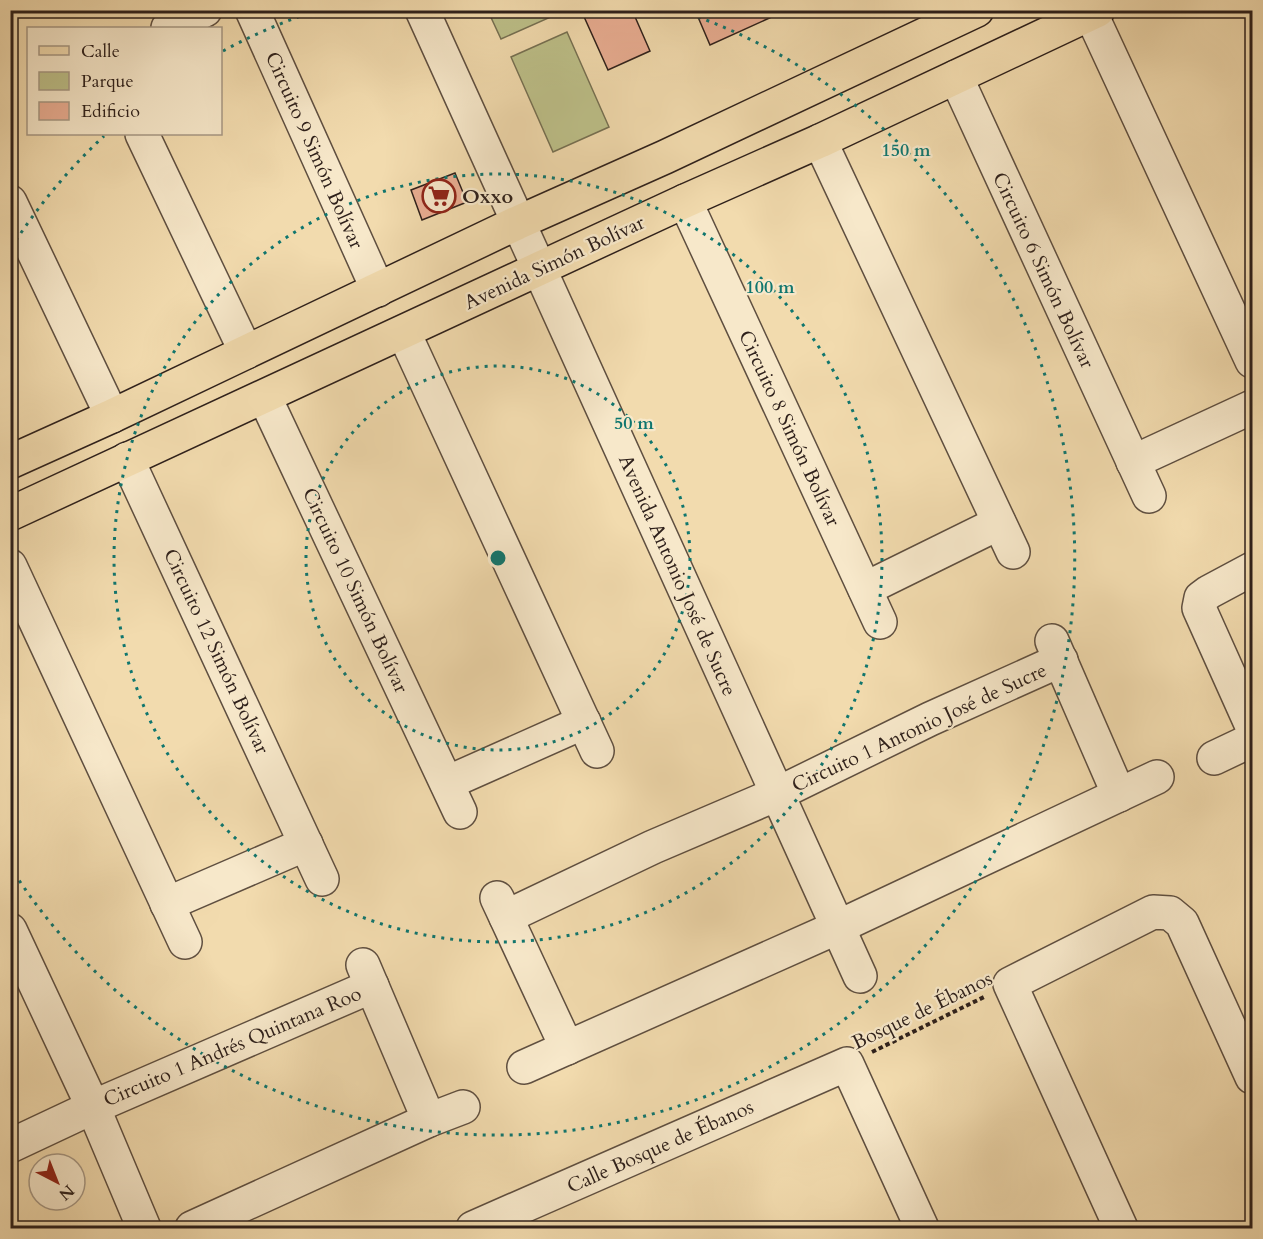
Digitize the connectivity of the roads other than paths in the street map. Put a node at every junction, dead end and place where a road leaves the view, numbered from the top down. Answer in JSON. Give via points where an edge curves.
{"nodes":[{"id":1,"x":205,"y":10,"type":"edge"},
{"id":2,"x":252,"y":10,"type":"edge"},
{"id":3,"x":422,"y":10,"type":"edge"},
{"id":4,"x":977,"y":10,"type":"edge"},
{"id":5,"x":1095,"y":12,"type":"edge"},
{"id":6,"x":170,"y":27,"type":"edge"},
{"id":7,"x":956,"y":77,"type":"junction"},
{"id":8,"x":142,"y":135,"type":"edge"},
{"id":9,"x":820,"y":141,"type":"junction"},
{"id":10,"x":685,"y":201,"type":"junction"},
{"id":11,"x":10,"y":202,"type":"edge"},
{"id":12,"x":517,"y":223,"type":"junction"},
{"id":13,"x":538,"y":269,"type":"junction"},
{"id":14,"x":378,"y":290,"type":"junction"},
{"id":15,"x":404,"y":333,"type":"junction"},
{"id":16,"x":246,"y":352,"type":"junction"},
{"id":17,"x":1252,"y":361,"type":"edge"},
{"id":18,"x":265,"y":398,"type":"junction"},
{"id":19,"x":1252,"y":407,"type":"edge"},
{"id":20,"x":112,"y":416,"type":"junction"},
{"id":21,"x":127,"y":459,"type":"junction"},
{"id":22,"x":10,"y":462,"type":"edge"},
{"id":23,"x":1133,"y":462,"type":"junction"},
{"id":24,"x":1149,"y":496,"type":"dead end"},
{"id":25,"x":10,"y":514,"type":"edge"},
{"id":26,"x":999,"y":523,"type":"junction"},
{"id":27,"x":1013,"y":552,"type":"dead end"},
{"id":28,"x":10,"y":566,"type":"edge"},
{"id":29,"x":1252,"y":569,"type":"edge"},
{"id":30,"x":865,"y":589,"type":"junction"},
{"id":31,"x":880,"y":622,"type":"dead end"},
{"id":32,"x":584,"y":722,"type":"junction"},
{"id":33,"x":1252,"y":726,"type":"edge"},
{"id":34,"x":1252,"y":740,"type":"edge"},
{"id":35,"x":597,"y":751,"type":"dead end"},
{"id":36,"x":1214,"y":758,"type":"dead end"},
{"id":37,"x":1157,"y":777,"type":"dead end"},
{"id":38,"x":447,"y":783,"type":"junction"},
{"id":39,"x":777,"y":794,"type":"junction"},
{"id":40,"x":1119,"y":795,"type":"junction"},
{"id":41,"x":460,"y":812,"type":"dead end"},
{"id":42,"x":306,"y":844,"type":"junction"},
{"id":43,"x":322,"y":879,"type":"dead end"},
{"id":44,"x":167,"y":904,"type":"junction"},
{"id":45,"x":838,"y":927,"type":"junction"},
{"id":46,"x":10,"y":930,"type":"edge"},
{"id":47,"x":185,"y":942,"type":"dead end"},
{"id":48,"x":860,"y":976,"type":"dead end"},
{"id":49,"x":567,"y":1048,"type":"junction"},
{"id":50,"x":524,"y":1067,"type":"dead end"},
{"id":51,"x":1252,"y":1077,"type":"edge"},
{"id":52,"x":93,"y":1107,"type":"junction"},
{"id":53,"x":463,"y":1107,"type":"dead end"},
{"id":54,"x":429,"y":1120,"type":"junction"},
{"id":55,"x":10,"y":1146,"type":"edge"},
{"id":56,"x":144,"y":1228,"type":"edge"},
{"id":57,"x":192,"y":1228,"type":"edge"},
{"id":58,"x":472,"y":1228,"type":"edge"},
{"id":59,"x":920,"y":1228,"type":"edge"},
{"id":60,"x":1120,"y":1228,"type":"edge"}],
"edges":[{"from":1,"to":6,"type":"street"},
{"from":2,"to":14,"type":"street","name":"Circuito 9 Simón Bolívar"},
{"from":3,"to":12,"type":"street","name":"Avenida Antonio José de Sucre"},
{"from":4,"to":12,"type":"main road","via":[[665,158]]},
{"from":5,"to":7,"type":"main road","name":"Avenida Simón Bolívar"},
{"from":5,"to":17,"type":"street"},
{"from":7,"to":9,"type":"main road","name":"Avenida Simón Bolívar"},
{"from":7,"to":23,"type":"street","name":"Circuito 6 Simón Bolívar"},
{"from":8,"to":16,"type":"street"},
{"from":9,"to":10,"type":"main road","name":"Avenida Simón Bolívar"},
{"from":9,"to":26,"type":"street"},
{"from":10,"to":13,"type":"main road","name":"Avenida Simón Bolívar"},
{"from":10,"to":30,"type":"street","name":"Circuito 8 Simón Bolívar"},
{"from":11,"to":20,"type":"street"},
{"from":12,"to":13,"type":"street","name":"Avenida Antonio José de Sucre"},
{"from":12,"to":14,"type":"main road"},
{"from":13,"to":15,"type":"main road","name":"Avenida Simón Bolívar"},
{"from":13,"to":39,"type":"street","name":"Avenida Antonio José de Sucre"},
{"from":14,"to":16,"type":"main road"},
{"from":15,"to":18,"type":"main road","name":"Avenida Simón Bolívar"},
{"from":15,"to":32,"type":"street"},
{"from":16,"to":20,"type":"main road"},
{"from":18,"to":21,"type":"main road","name":"Avenida Simón Bolívar"},
{"from":18,"to":38,"type":"street","name":"Circuito 10 Simón Bolívar"},
{"from":19,"to":23,"type":"street"},
{"from":20,"to":22,"type":"main road"},
{"from":21,"to":25,"type":"main road","name":"Avenida Simón Bolívar"},
{"from":21,"to":42,"type":"street","name":"Circuito 12 Simón Bolívar"},
{"from":23,"to":24,"type":"street","name":"Circuito 6 Simón Bolívar"},
{"from":26,"to":27,"type":"street"},
{"from":26,"to":30,"type":"street"},
{"from":28,"to":44,"type":"street"},
{"from":29,"to":33,"type":"street","via":[[1209,591],[1201,598],[1199,608]]},
{"from":30,"to":31,"type":"street","name":"Circuito 8 Simón Bolívar"},
{"from":32,"to":35,"type":"street"},
{"from":32,"to":38,"type":"street"},
{"from":34,"to":36,"type":"street"},
{"from":37,"to":40,"type":"street"},
{"from":38,"to":41,"type":"street","name":"Circuito 10 Simón Bolívar"},
{"from":39,"to":40,"type":"street","name":"Circuito 1 Antonio José de Sucre","via":[[930,719],[1057,650]]},
{"from":39,"to":45,"type":"street","name":"Avenida Antonio José de Sucre"},
{"from":39,"to":49,"type":"street","name":"Circuito 1 Antonio José de Sucre","via":[[501,907]]},
{"from":40,"to":45,"type":"street"},
{"from":42,"to":43,"type":"street","name":"Circuito 12 Simón Bolívar"},
{"from":42,"to":44,"type":"street"},
{"from":44,"to":47,"type":"street"},
{"from":45,"to":48,"type":"street","name":"Avenida Antonio José de Sucre"},
{"from":45,"to":49,"type":"street"},
{"from":46,"to":52,"type":"street"},
{"from":49,"to":50,"type":"street"},
{"from":51,"to":60,"type":"street","via":[[1182,923],[1170,913],[1153,912],[1010,984]]},
{"from":52,"to":54,"type":"street","name":"Circuito 1 Andrés Quintana Roo","via":[[367,975]]},
{"from":52,"to":55,"type":"street","name":"Circuito 1 Andrés Quintana Roo"},
{"from":52,"to":56,"type":"street"},
{"from":53,"to":54,"type":"street"},
{"from":54,"to":57,"type":"street"},
{"from":58,"to":59,"type":"street","name":"Calle Bosque de Ébanos","via":[[847,1064]]}]}
